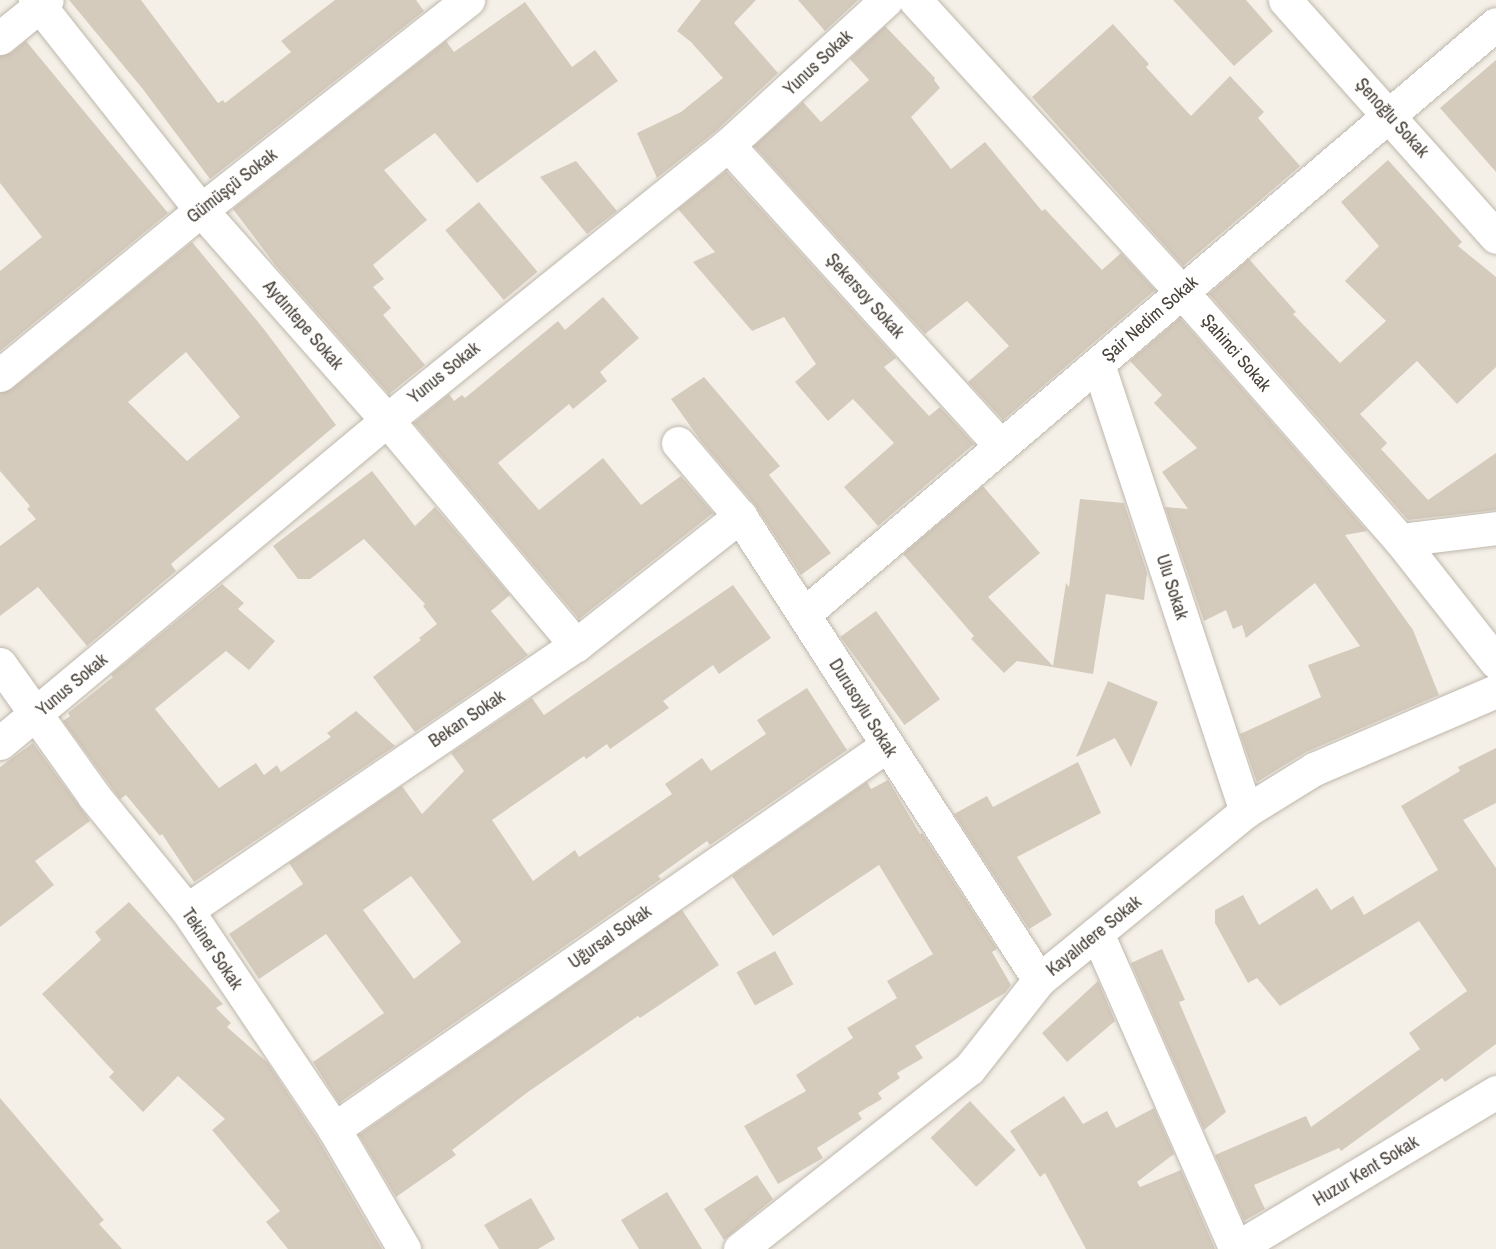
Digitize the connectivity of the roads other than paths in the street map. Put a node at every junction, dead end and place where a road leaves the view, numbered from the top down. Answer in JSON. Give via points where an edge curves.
{"nodes":[{"id":1,"x":468,"y":0,"type":"edge"},
{"id":2,"x":886,"y":0,"type":"edge"},
{"id":3,"x":915,"y":0,"type":"edge"},
{"id":4,"x":1285,"y":0,"type":"edge"},
{"id":5,"x":41,"y":2,"type":"edge"},
{"id":6,"x":1496,"y":24,"type":"edge"},
{"id":7,"x":0,"y":38,"type":"edge"},
{"id":8,"x":1390,"y":114,"type":"junction"},
{"id":9,"x":728,"y":145,"type":"junction"},
{"id":10,"x":201,"y":210,"type":"junction"},
{"id":11,"x":1496,"y":237,"type":"edge"},
{"id":12,"x":1182,"y":292,"type":"junction"},
{"id":13,"x":1098,"y":364,"type":"junction"},
{"id":14,"x":0,"y":375,"type":"edge"},
{"id":15,"x":387,"y":420,"type":"junction"},
{"id":16,"x":678,"y":442,"type":"dead end"},
{"id":17,"x":1001,"y":446,"type":"junction"},
{"id":18,"x":740,"y":516,"type":"junction"},
{"id":19,"x":1496,"y":528,"type":"edge"},
{"id":20,"x":1400,"y":540,"type":"junction"},
{"id":21,"x":804,"y":614,"type":"junction"},
{"id":22,"x":576,"y":645,"type":"junction"},
{"id":23,"x":1496,"y":662,"type":"edge"},
{"id":24,"x":0,"y":664,"type":"edge"},
{"id":25,"x":1496,"y":691,"type":"edge"},
{"id":26,"x":36,"y":716,"type":"junction"},
{"id":27,"x":0,"y":743,"type":"edge"},
{"id":28,"x":886,"y":746,"type":"junction"},
{"id":29,"x":1246,"y":811,"type":"junction"},
{"id":30,"x":187,"y":910,"type":"junction"},
{"id":31,"x":1097,"y":933,"type":"junction"},
{"id":32,"x":1039,"y":980,"type":"junction"},
{"id":33,"x":1496,"y":1092,"type":"edge"},
{"id":34,"x":334,"y":1129,"type":"junction"},
{"id":35,"x":404,"y":1249,"type":"edge"},
{"id":36,"x":740,"y":1249,"type":"edge"},
{"id":37,"x":1235,"y":1249,"type":"edge"}],
"edges":[{"from":1,"to":10,"type":"street","name":"Gümüşçü Sokak"},
{"from":2,"to":9,"type":"street","name":"Yunus Sokak"},
{"from":3,"to":12,"type":"street","name":"Şahinci Sokak"},
{"from":4,"to":8,"type":"street","name":"Şenoğlu Sokak"},
{"from":5,"to":7,"type":"street"},
{"from":5,"to":10,"type":"street","name":"Aydıntepe Sokak"},
{"from":6,"to":8,"type":"street","name":"Şair Nedim Sokak"},
{"from":8,"to":11,"type":"street","name":"Şenoğlu Sokak"},
{"from":8,"to":12,"type":"street","name":"Şair Nedim Sokak"},
{"from":9,"to":15,"type":"street","name":"Yunus Sokak"},
{"from":9,"to":17,"type":"street","name":"Şekersoy Sokak"},
{"from":10,"to":14,"type":"street","name":"Gümüşçü Sokak"},
{"from":10,"to":15,"type":"street","name":"Aydıntepe Sokak"},
{"from":12,"to":13,"type":"street","name":"Şair Nedim Sokak"},
{"from":12,"to":20,"type":"street","name":"Şahinci Sokak"},
{"from":13,"to":17,"type":"street","name":"Şair Nedim Sokak"},
{"from":13,"to":29,"type":"street","name":"Ulu Sokak"},
{"from":15,"to":22,"type":"street","name":"Aydıntepe Sokak"},
{"from":15,"to":26,"type":"street","name":"Yunus Sokak"},
{"from":16,"to":18,"type":"street","name":"Durusoylu Sokak"},
{"from":17,"to":21,"type":"street","name":"Şair Nedim Sokak"},
{"from":18,"to":21,"type":"street","name":"Durusoylu Sokak"},
{"from":18,"to":22,"type":"street","name":"Bekan Sokak"},
{"from":19,"to":20,"type":"street"},
{"from":20,"to":23,"type":"street","name":"Şahinci Sokak"},
{"from":21,"to":28,"type":"street","name":"Durusoylu Sokak"},
{"from":22,"to":30,"type":"street","name":"Bekan Sokak"},
{"from":24,"to":26,"type":"street","name":"Tekiner Sokak"},
{"from":25,"to":29,"type":"street","name":"Kayalıdere Sokak","via":[[1314,769]]},
{"from":26,"to":27,"type":"street","name":"Yunus Sokak"},
{"from":26,"to":30,"type":"street","name":"Tekiner Sokak","via":[[94,796]]},
{"from":28,"to":32,"type":"street","name":"Durusoylu Sokak"},
{"from":28,"to":34,"type":"street","name":"Uğursal Sokak"},
{"from":29,"to":31,"type":"street","name":"Kayalıdere Sokak"},
{"from":30,"to":34,"type":"street","name":"Tekiner Sokak"},
{"from":31,"to":32,"type":"street","name":"Kayalıdere Sokak"},
{"from":31,"to":37,"type":"street"},
{"from":32,"to":36,"type":"street","name":"Kayalıdere Sokak","via":[[969,1069]]},
{"from":33,"to":37,"type":"street","name":"Huzur Kent Sokak"},
{"from":34,"to":35,"type":"street","name":"Tekiner Sokak"}]}
